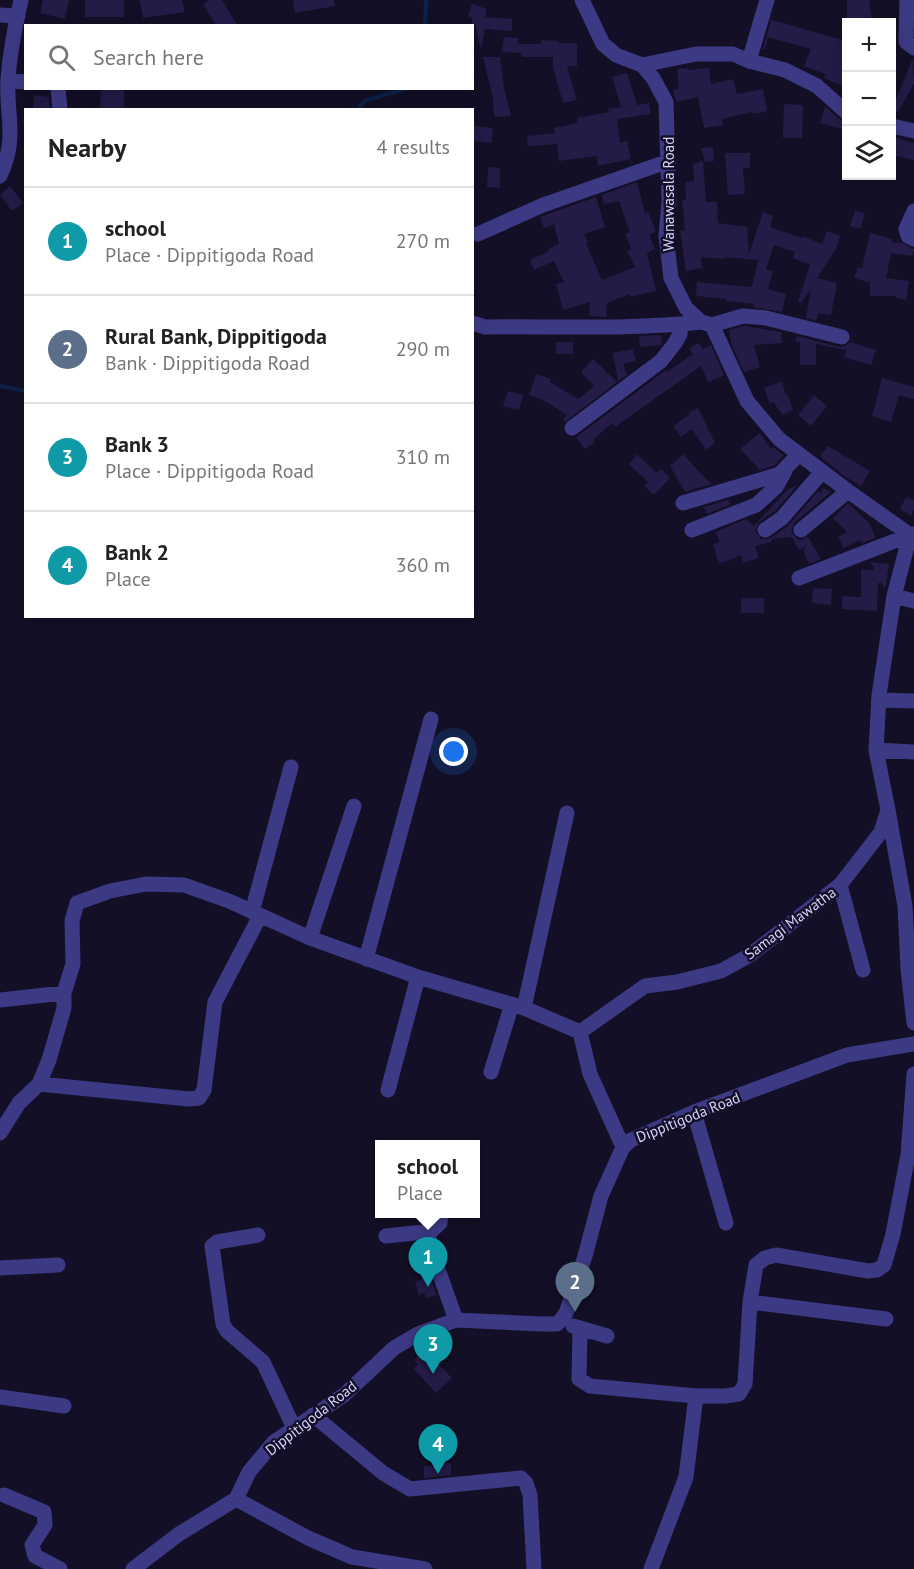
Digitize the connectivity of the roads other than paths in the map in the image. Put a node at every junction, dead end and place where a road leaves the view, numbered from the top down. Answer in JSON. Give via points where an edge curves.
{"nodes":[{"id":1,"x":21,"y":0,"type":"edge"},
{"id":2,"x":582,"y":0,"type":"edge"},
{"id":3,"x":767,"y":0,"type":"edge"},
{"id":4,"x":907,"y":0,"type":"edge"},
{"id":5,"x":0,"y":15,"type":"edge"},
{"id":6,"x":18,"y":16,"type":"junction"},
{"id":7,"x":914,"y":48,"type":"edge"},
{"id":8,"x":749,"y":61,"type":"junction"},
{"id":9,"x":642,"y":65,"type":"junction"},
{"id":10,"x":8,"y":81,"type":"junction"},
{"id":11,"x":24,"y":82,"type":"edge"},
{"id":12,"x":58,"y":90,"type":"edge"},
{"id":13,"x":60,"y":108,"type":"edge"},
{"id":14,"x":842,"y":108,"type":"edge"},
{"id":15,"x":896,"y":127,"type":"edge"},
{"id":16,"x":914,"y":131,"type":"edge"},
{"id":17,"x":669,"y":161,"type":"junction"},
{"id":18,"x":0,"y":176,"type":"edge"},
{"id":19,"x":914,"y":211,"type":"edge"},
{"id":20,"x":478,"y":234,"type":"dead end"},
{"id":21,"x":914,"y":239,"type":"edge"},
{"id":22,"x":706,"y":323,"type":"junction"},
{"id":23,"x":474,"y":324,"type":"edge"},
{"id":24,"x":681,"y":324,"type":"junction"},
{"id":25,"x":842,"y":337,"type":"dead end"},
{"id":26,"x":572,"y":428,"type":"dead end"},
{"id":27,"x":798,"y":455,"type":"junction"},
{"id":28,"x":785,"y":471,"type":"junction"},
{"id":29,"x":822,"y":472,"type":"junction"},
{"id":30,"x":848,"y":491,"type":"junction"},
{"id":31,"x":684,"y":503,"type":"dead end"},
{"id":32,"x":692,"y":530,"type":"dead end"},
{"id":33,"x":765,"y":530,"type":"dead end"},
{"id":34,"x":801,"y":530,"type":"dead end"},
{"id":35,"x":912,"y":534,"type":"edge"},
{"id":36,"x":799,"y":578,"type":"dead end"},
{"id":37,"x":894,"y":596,"type":"junction"},
{"id":38,"x":914,"y":601,"type":"edge"},
{"id":39,"x":879,"y":700,"type":"junction"},
{"id":40,"x":914,"y":701,"type":"edge"},
{"id":41,"x":431,"y":719,"type":"dead end"},
{"id":42,"x":876,"y":750,"type":"junction"},
{"id":43,"x":914,"y":752,"type":"edge"},
{"id":44,"x":291,"y":767,"type":"dead end"},
{"id":45,"x":354,"y":806,"type":"dead end"},
{"id":46,"x":888,"y":810,"type":"junction"},
{"id":47,"x":567,"y":813,"type":"dead end"},
{"id":48,"x":840,"y":885,"type":"junction"},
{"id":49,"x":256,"y":914,"type":"junction"},
{"id":50,"x":310,"y":938,"type":"junction"},
{"id":51,"x":366,"y":958,"type":"junction"},
{"id":52,"x":863,"y":970,"type":"dead end"},
{"id":53,"x":418,"y":977,"type":"junction"},
{"id":54,"x":64,"y":993,"type":"junction"},
{"id":55,"x":0,"y":1000,"type":"edge"},
{"id":56,"x":518,"y":1006,"type":"junction"},
{"id":57,"x":914,"y":1023,"type":"edge"},
{"id":58,"x":580,"y":1032,"type":"junction"},
{"id":59,"x":914,"y":1044,"type":"edge"},
{"id":60,"x":491,"y":1072,"type":"dead end"},
{"id":61,"x":914,"y":1074,"type":"edge"},
{"id":62,"x":39,"y":1084,"type":"junction"},
{"id":63,"x":388,"y":1090,"type":"dead end"},
{"id":64,"x":694,"y":1113,"type":"junction"},
{"id":65,"x":0,"y":1133,"type":"edge"},
{"id":66,"x":623,"y":1147,"type":"junction"},
{"id":67,"x":441,"y":1218,"type":"edge"},
{"id":68,"x":726,"y":1223,"type":"dead end"},
{"id":69,"x":428,"y":1234,"type":"junction"},
{"id":70,"x":258,"y":1235,"type":"dead end"},
{"id":71,"x":386,"y":1236,"type":"dead end"},
{"id":72,"x":58,"y":1265,"type":"dead end"},
{"id":73,"x":0,"y":1269,"type":"edge"},
{"id":74,"x":750,"y":1302,"type":"junction"},
{"id":75,"x":886,"y":1319,"type":"dead end"},
{"id":76,"x":456,"y":1320,"type":"junction"},
{"id":77,"x":557,"y":1324,"type":"junction"},
{"id":78,"x":580,"y":1329,"type":"junction"},
{"id":79,"x":608,"y":1336,"type":"dead end"},
{"id":80,"x":696,"y":1396,"type":"junction"},
{"id":81,"x":0,"y":1397,"type":"edge"},
{"id":82,"x":64,"y":1406,"type":"dead end"},
{"id":83,"x":314,"y":1415,"type":"junction"},
{"id":84,"x":295,"y":1430,"type":"junction"},
{"id":85,"x":4,"y":1495,"type":"dead end"},
{"id":86,"x":236,"y":1500,"type":"junction"},
{"id":87,"x":60,"y":1569,"type":"edge"},
{"id":88,"x":133,"y":1569,"type":"edge"},
{"id":89,"x":425,"y":1569,"type":"edge"},
{"id":90,"x":534,"y":1569,"type":"edge"},
{"id":91,"x":651,"y":1569,"type":"edge"}],
"edges":[{"from":1,"to":6,"type":"street"},
{"from":2,"to":9,"type":"street","via":[[603,44],[616,55]]},
{"from":3,"to":8,"type":"street"},
{"from":4,"to":7,"type":"street","via":[[906,42]]},
{"from":5,"to":6,"type":"street"},
{"from":6,"to":10,"type":"street"},
{"from":8,"to":9,"type":"street","via":[[733,54],[696,54]]},
{"from":8,"to":14,"type":"street","via":[[785,70],[817,86]]},
{"from":9,"to":17,"type":"street","name":"Wanawasala Road","via":[[666,102]]},
{"from":10,"to":11,"type":"street"},
{"from":10,"to":18,"type":"street","via":[[12,135]]},
{"from":12,"to":13,"type":"street"},
{"from":15,"to":16,"type":"street"},
{"from":17,"to":20,"type":"street","via":[[543,205]]},
{"from":17,"to":22,"type":"street","name":"Wanawasala Road","via":[[666,236],[671,278],[686,308]]},
{"from":19,"to":21,"type":"street","via":[[906,229]]},
{"from":22,"to":24,"type":"street"},
{"from":22,"to":25,"type":"street","via":[[754,317]]},
{"from":22,"to":27,"type":"street","name":"Wanawasala Road","via":[[747,401]]},
{"from":23,"to":24,"type":"street"},
{"from":24,"to":26,"type":"street","via":[[680,334],[662,361]]},
{"from":27,"to":28,"type":"street"},
{"from":27,"to":29,"type":"street","name":"Wanawasala Road"},
{"from":28,"to":31,"type":"street"},
{"from":28,"to":32,"type":"street","via":[[776,487],[756,505]]},
{"from":29,"to":30,"type":"street","name":"Wanawasala Road"},
{"from":29,"to":33,"type":"street","via":[[782,518]]},
{"from":30,"to":34,"type":"street"},
{"from":30,"to":35,"type":"street","name":"Wanawasala Road"},
{"from":35,"to":36,"type":"street"},
{"from":35,"to":37,"type":"street"},
{"from":37,"to":38,"type":"street"},
{"from":37,"to":39,"type":"street"},
{"from":39,"to":40,"type":"street"},
{"from":39,"to":42,"type":"street"},
{"from":41,"to":51,"type":"street"},
{"from":42,"to":43,"type":"street"},
{"from":42,"to":46,"type":"street"},
{"from":44,"to":49,"type":"street"},
{"from":45,"to":50,"type":"street"},
{"from":46,"to":48,"type":"street","name":"Samagi Mawatha","via":[[881,832]]},
{"from":46,"to":57,"type":"street","via":[[905,906]]},
{"from":47,"to":56,"type":"street"},
{"from":48,"to":52,"type":"street"},
{"from":48,"to":58,"type":"street","name":"Samagi Mawatha","via":[[750,955],[721,971],[645,986]]},
{"from":49,"to":50,"type":"street"},
{"from":49,"to":54,"type":"street","via":[[184,885],[146,884],[77,903],[72,921],[73,964]]},
{"from":49,"to":62,"type":"street","via":[[215,1002],[204,1090],[199,1098]]},
{"from":50,"to":51,"type":"street"},
{"from":51,"to":53,"type":"street"},
{"from":53,"to":56,"type":"street"},
{"from":53,"to":63,"type":"street"},
{"from":54,"to":55,"type":"street"},
{"from":54,"to":62,"type":"street","via":[[64,1008]]},
{"from":56,"to":58,"type":"street"},
{"from":56,"to":60,"type":"street"},
{"from":58,"to":66,"type":"street","via":[[590,1074]]},
{"from":59,"to":64,"type":"street","name":"Dippitigoda Road","via":[[847,1055]]},
{"from":61,"to":74,"type":"street","via":[[908,1155],[884,1265],[868,1271],[776,1255],[765,1258],[756,1265]]},
{"from":62,"to":65,"type":"street","via":[[19,1103]]},
{"from":64,"to":66,"type":"street","name":"Dippitigoda Road"},
{"from":64,"to":68,"type":"street"},
{"from":66,"to":77,"type":"street","name":"Dippitigoda Road","via":[[601,1196],[566,1313]]},
{"from":67,"to":69,"type":"street"},
{"from":69,"to":71,"type":"street"},
{"from":69,"to":76,"type":"street"},
{"from":70,"to":84,"type":"street","via":[[212,1246],[223,1324],[262,1362]]},
{"from":72,"to":73,"type":"street"},
{"from":74,"to":75,"type":"street"},
{"from":74,"to":80,"type":"street","via":[[745,1384],[739,1394]]},
{"from":76,"to":77,"type":"street","name":"Dippitigoda Road"},
{"from":76,"to":83,"type":"street","name":"Dippitigoda Road","via":[[394,1348],[344,1395]]},
{"from":77,"to":78,"type":"street"},
{"from":78,"to":79,"type":"street"},
{"from":78,"to":80,"type":"street","via":[[581,1382]]},
{"from":80,"to":91,"type":"street","via":[[686,1477]]},
{"from":81,"to":82,"type":"street"},
{"from":83,"to":84,"type":"street","name":"Dippitigoda Road"},
{"from":83,"to":90,"type":"street","via":[[383,1473],[410,1489],[521,1478],[530,1495]]},
{"from":84,"to":86,"type":"street","name":"Dippitigoda Road","via":[[266,1450],[249,1472]]},
{"from":85,"to":87,"type":"street","via":[[44,1512],[45,1525],[32,1545],[35,1556]]},
{"from":86,"to":88,"type":"street","via":[[179,1534]]},
{"from":86,"to":89,"type":"street","via":[[351,1557]]}]}
